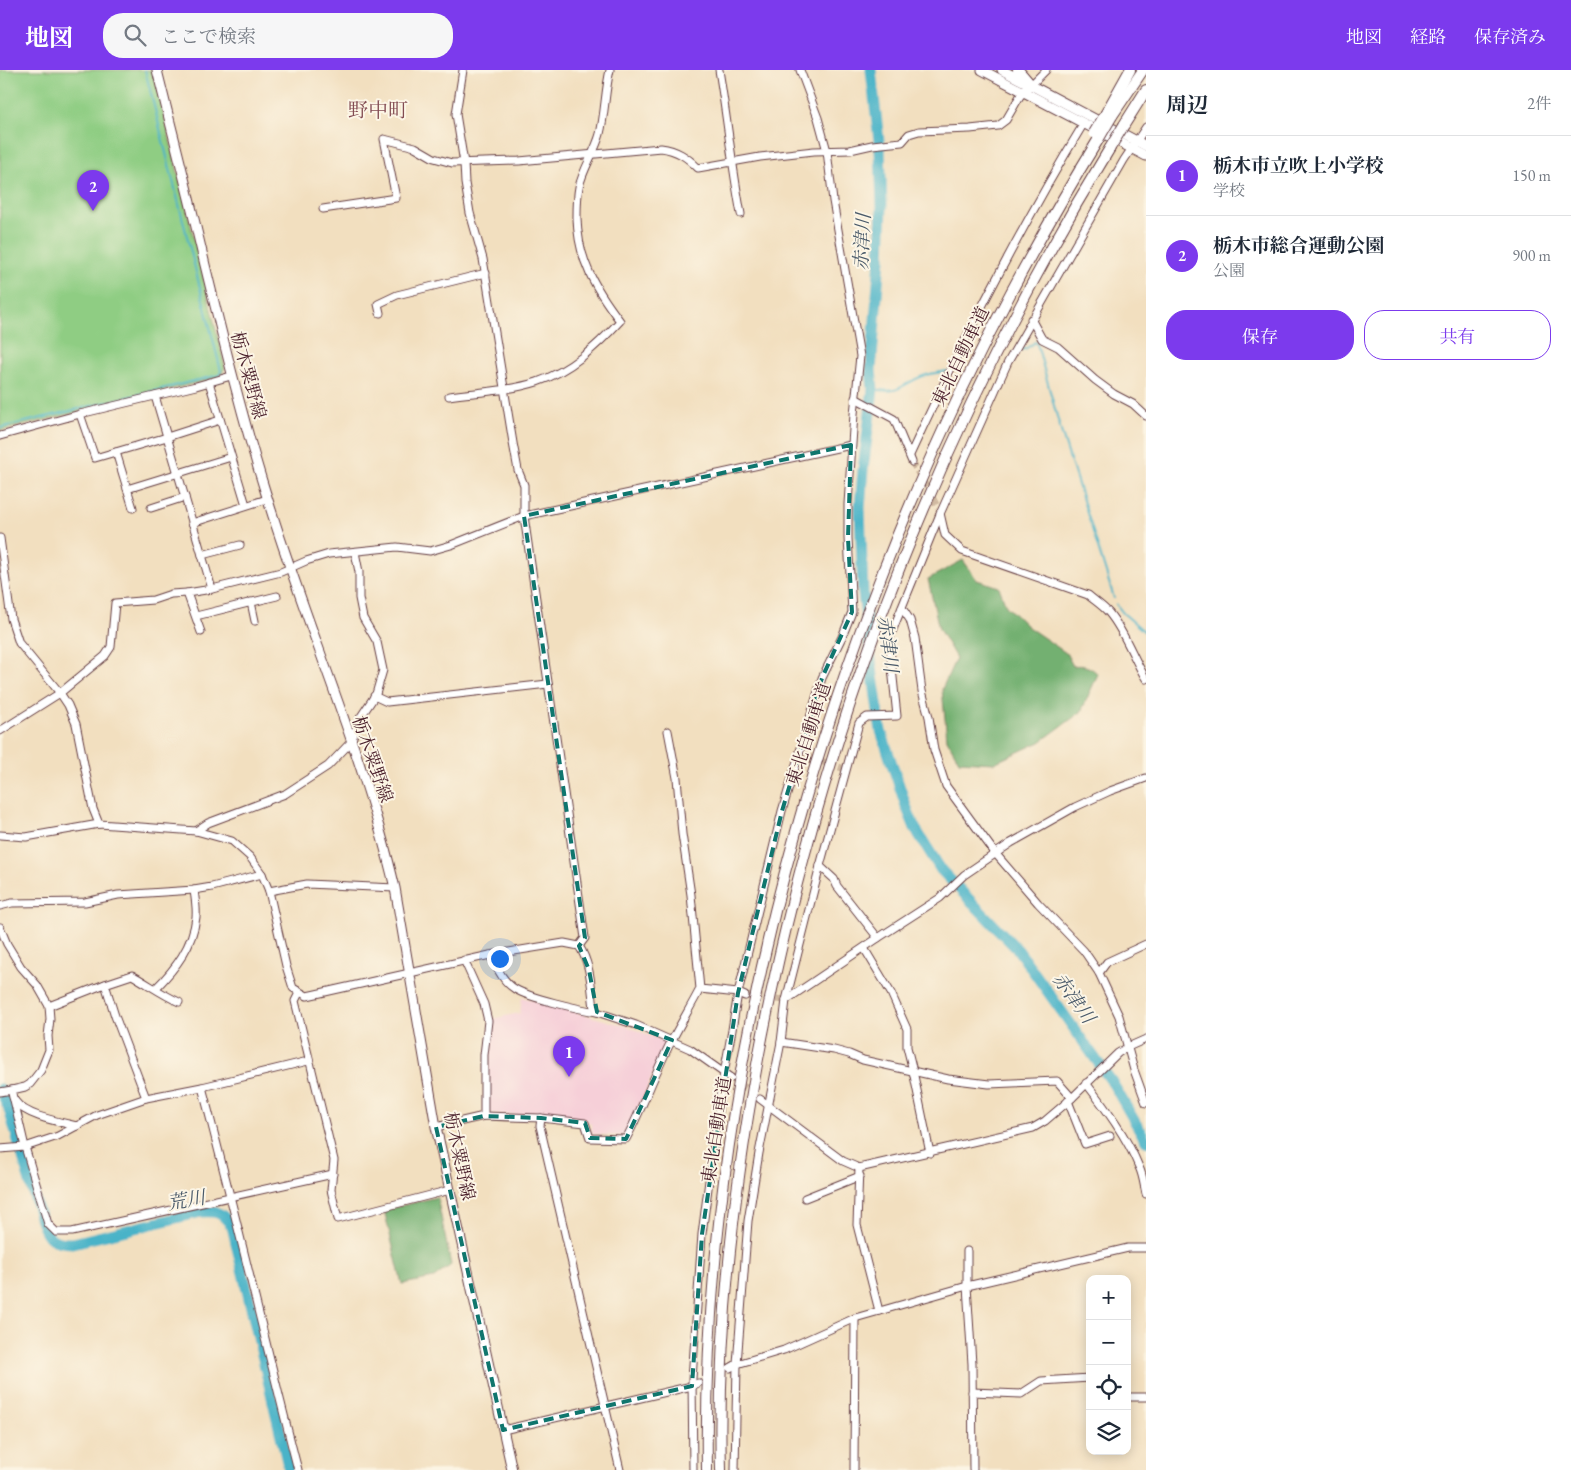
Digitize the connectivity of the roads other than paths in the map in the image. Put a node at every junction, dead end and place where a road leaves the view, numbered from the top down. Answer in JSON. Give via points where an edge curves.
{"nodes":[{"id":1,"x":157,"y":70,"type":"edge"},
{"id":2,"x":462,"y":70,"type":"edge"},
{"id":3,"x":610,"y":70,"type":"edge"},
{"id":4,"x":719,"y":70,"type":"edge"},
{"id":5,"x":800,"y":70,"type":"edge"},
{"id":6,"x":982,"y":70,"type":"edge"},
{"id":7,"x":1002,"y":70,"type":"edge"},
{"id":8,"x":1018,"y":70,"type":"edge"},
{"id":9,"x":1046,"y":70,"type":"edge"},
{"id":10,"x":1130,"y":70,"type":"edge"},
{"id":11,"x":1143,"y":70,"type":"edge"},
{"id":12,"x":1027,"y":88,"type":"junction"},
{"id":13,"x":1146,"y":90,"type":"edge"},
{"id":14,"x":1109,"y":115,"type":"junction"},
{"id":15,"x":1084,"y":123,"type":"junction"},
{"id":16,"x":1146,"y":127,"type":"edge"},
{"id":17,"x":1134,"y":145,"type":"junction"},
{"id":18,"x":1146,"y":146,"type":"edge"},
{"id":19,"x":826,"y":151,"type":"junction"},
{"id":20,"x":591,"y":155,"type":"junction"},
{"id":21,"x":1146,"y":156,"type":"edge"},
{"id":22,"x":731,"y":161,"type":"junction"},
{"id":23,"x":464,"y":163,"type":"junction"},
{"id":24,"x":323,"y":209,"type":"dead end"},
{"id":25,"x":741,"y":214,"type":"dead end"},
{"id":26,"x":486,"y":273,"type":"junction"},
{"id":27,"x":380,"y":313,"type":"dead end"},
{"id":28,"x":1031,"y":319,"type":"junction"},
{"id":29,"x":232,"y":376,"type":"junction"},
{"id":30,"x":209,"y":382,"type":"junction"},
{"id":31,"x":503,"y":389,"type":"junction"},
{"id":32,"x":155,"y":396,"type":"junction"},
{"id":33,"x":449,"y":396,"type":"dead end"},
{"id":34,"x":855,"y":398,"type":"junction"},
{"id":35,"x":80,"y":414,"type":"junction"},
{"id":36,"x":1146,"y":416,"type":"edge"},
{"id":37,"x":220,"y":420,"type":"junction"},
{"id":38,"x":0,"y":436,"type":"edge"},
{"id":39,"x":168,"y":437,"type":"junction"},
{"id":40,"x":851,"y":445,"type":"junction"},
{"id":41,"x":116,"y":452,"type":"junction"},
{"id":42,"x":231,"y":457,"type":"junction"},
{"id":43,"x":178,"y":474,"type":"junction"},
{"id":44,"x":127,"y":489,"type":"junction"},
{"id":45,"x":185,"y":496,"type":"junction"},
{"id":46,"x":267,"y":499,"type":"junction"},
{"id":47,"x":246,"y":505,"type":"junction"},
{"id":48,"x":133,"y":508,"type":"dead end"},
{"id":49,"x":151,"y":508,"type":"dead end"},
{"id":50,"x":939,"y":511,"type":"junction"},
{"id":51,"x":524,"y":516,"type":"junction"},
{"id":52,"x":192,"y":523,"type":"junction"},
{"id":53,"x":0,"y":538,"type":"edge"},
{"id":54,"x":240,"y":545,"type":"dead end"},
{"id":55,"x":355,"y":552,"type":"junction"},
{"id":56,"x":202,"y":555,"type":"junction"},
{"id":57,"x":290,"y":568,"type":"junction"},
{"id":58,"x":2,"y":580,"type":"edge"},
{"id":59,"x":212,"y":589,"type":"junction"},
{"id":60,"x":187,"y":593,"type":"junction"},
{"id":61,"x":277,"y":596,"type":"dead end"},
{"id":62,"x":251,"y":602,"type":"junction"},
{"id":63,"x":902,"y":608,"type":"junction"},
{"id":64,"x":196,"y":616,"type":"junction"},
{"id":65,"x":255,"y":621,"type":"dead end"},
{"id":66,"x":201,"y":632,"type":"dead end"},
{"id":67,"x":1146,"y":679,"type":"edge"},
{"id":68,"x":548,"y":684,"type":"junction"},
{"id":69,"x":60,"y":693,"type":"junction"},
{"id":70,"x":374,"y":696,"type":"junction"},
{"id":71,"x":0,"y":731,"type":"edge"},
{"id":72,"x":668,"y":731,"type":"dead end"},
{"id":73,"x":351,"y":742,"type":"junction"},
{"id":74,"x":1146,"y":778,"type":"edge"},
{"id":75,"x":99,"y":824,"type":"junction"},
{"id":76,"x":196,"y":831,"type":"junction"},
{"id":77,"x":0,"y":835,"type":"edge"},
{"id":78,"x":995,"y":853,"type":"junction"},
{"id":79,"x":820,"y":866,"type":"junction"},
{"id":80,"x":262,"y":874,"type":"junction"},
{"id":81,"x":395,"y":888,"type":"junction"},
{"id":82,"x":194,"y":890,"type":"junction"},
{"id":83,"x":269,"y":891,"type":"junction"},
{"id":84,"x":0,"y":906,"type":"edge"},
{"id":85,"x":0,"y":927,"type":"edge"},
{"id":86,"x":878,"y":938,"type":"junction"},
{"id":87,"x":1146,"y":944,"type":"edge"},
{"id":88,"x":579,"y":946,"type":"junction"},
{"id":89,"x":864,"y":948,"type":"junction"},
{"id":90,"x":490,"y":954,"type":"junction"},
{"id":91,"x":464,"y":960,"type":"junction"},
{"id":92,"x":410,"y":972,"type":"junction"},
{"id":93,"x":1099,"y":973,"type":"junction"},
{"id":94,"x":105,"y":984,"type":"junction"},
{"id":95,"x":156,"y":988,"type":"junction"},
{"id":96,"x":700,"y":989,"type":"junction"},
{"id":97,"x":299,"y":993,"type":"junction"},
{"id":98,"x":742,"y":995,"type":"junction"},
{"id":99,"x":786,"y":1000,"type":"junction"},
{"id":100,"x":179,"y":1002,"type":"dead end"},
{"id":101,"x":49,"y":1006,"type":"junction"},
{"id":102,"x":596,"y":1012,"type":"junction"},
{"id":103,"x":1146,"y":1039,"type":"edge"},
{"id":104,"x":672,"y":1040,"type":"junction"},
{"id":105,"x":781,"y":1042,"type":"junction"},
{"id":106,"x":1128,"y":1047,"type":"junction"},
{"id":107,"x":308,"y":1061,"type":"junction"},
{"id":108,"x":913,"y":1071,"type":"junction"},
{"id":109,"x":727,"y":1075,"type":"junction"},
{"id":110,"x":1088,"y":1081,"type":"junction"},
{"id":111,"x":202,"y":1087,"type":"junction"},
{"id":112,"x":12,"y":1090,"type":"junction"},
{"id":113,"x":0,"y":1092,"type":"edge"},
{"id":114,"x":146,"y":1098,"type":"junction"},
{"id":115,"x":760,"y":1099,"type":"tunnel mouth"},
{"id":116,"x":14,"y":1100,"type":"junction"},
{"id":117,"x":1070,"y":1100,"type":"junction"},
{"id":118,"x":1146,"y":1103,"type":"edge"},
{"id":119,"x":770,"y":1105,"type":"junction"},
{"id":120,"x":484,"y":1116,"type":"junction"},
{"id":121,"x":541,"y":1118,"type":"junction"},
{"id":122,"x":77,"y":1126,"type":"junction"},
{"id":123,"x":436,"y":1127,"type":"junction"},
{"id":124,"x":1110,"y":1136,"type":"dead end"},
{"id":125,"x":25,"y":1146,"type":"junction"},
{"id":126,"x":0,"y":1149,"type":"edge"},
{"id":127,"x":930,"y":1153,"type":"junction"},
{"id":128,"x":860,"y":1172,"type":"junction"},
{"id":129,"x":333,"y":1174,"type":"junction"},
{"id":130,"x":450,"y":1190,"type":"junction"},
{"id":131,"x":1146,"y":1194,"type":"edge"},
{"id":132,"x":232,"y":1198,"type":"junction"},
{"id":133,"x":805,"y":1198,"type":"dead end"},
{"id":134,"x":1146,"y":1248,"type":"edge"},
{"id":135,"x":967,"y":1251,"type":"dead end"},
{"id":136,"x":967,"y":1286,"type":"junction"},
{"id":137,"x":879,"y":1311,"type":"junction"},
{"id":138,"x":855,"y":1318,"type":"junction"},
{"id":139,"x":734,"y":1366,"type":"junction"},
{"id":140,"x":1086,"y":1378,"type":"edge"},
{"id":141,"x":695,"y":1384,"type":"junction"},
{"id":142,"x":972,"y":1392,"type":"junction"},
{"id":143,"x":1131,"y":1397,"type":"edge"},
{"id":144,"x":1146,"y":1397,"type":"edge"},
{"id":145,"x":605,"y":1407,"type":"junction"},
{"id":146,"x":503,"y":1430,"type":"junction"},
{"id":147,"x":298,"y":1470,"type":"edge"},
{"id":148,"x":512,"y":1470,"type":"edge"},
{"id":149,"x":620,"y":1470,"type":"edge"},
{"id":150,"x":693,"y":1470,"type":"edge"},
{"id":151,"x":707,"y":1470,"type":"edge"},
{"id":152,"x":721,"y":1470,"type":"edge"},
{"id":153,"x":735,"y":1470,"type":"edge"},
{"id":154,"x":854,"y":1470,"type":"edge"},
{"id":155,"x":973,"y":1470,"type":"edge"}],
"edges":[{"from":1,"to":29,"type":"main road","name":"栃木粟野線"},
{"from":2,"to":23,"type":"street","via":[[456,114]]},
{"from":3,"to":20,"type":"street","via":[[600,134]]},
{"from":4,"to":22,"type":"street"},
{"from":5,"to":19,"type":"street"},
{"from":6,"to":12,"type":"main road"},
{"from":7,"to":12,"type":"main road"},
{"from":8,"to":12,"type":"highway"},
{"from":9,"to":12,"type":"street"},
{"from":10,"to":14,"type":"highway"},
{"from":11,"to":14,"type":"highway","name":"東北自動車道"},
{"from":12,"to":15,"type":"main road"},
{"from":12,"to":17,"type":"main road"},
{"from":12,"to":19,"type":"street","via":[[1006,120],[998,126],[919,130],[902,142]]},
{"from":13,"to":152,"type":"highway","name":"東北自動車道","bridge":true,"via":[[1052,245],[981,380],[923,507],[893,583],[832,758],[801,866],[772,988],[740,1164],[726,1295]]},
{"from":14,"to":151,"type":"highway","name":"東北自動車道","bridge":true,"via":[[969,372],[890,551],[817,756],[765,951],[736,1098],[711,1304]]},
{"from":15,"to":17,"type":"main road"},
{"from":15,"to":34,"type":"street","via":[[969,331],[911,458],[894,419]]},
{"from":16,"to":17,"type":"street"},
{"from":17,"to":18,"type":"main road"},
{"from":17,"to":21,"type":"main road"},
{"from":17,"to":28,"type":"street"},
{"from":19,"to":22,"type":"street"},
{"from":19,"to":34,"type":"street","via":[[860,356]]},
{"from":20,"to":22,"type":"street","via":[[661,148],[672,149],[698,168]]},
{"from":20,"to":23,"type":"street"},
{"from":20,"to":31,"type":"street","via":[[579,187],[577,206],[581,252],[590,275],[620,321],[597,346],[563,370],[537,382]]},
{"from":22,"to":25,"type":"street"},
{"from":23,"to":24,"type":"street","via":[[434,158],[415,148],[384,139],[396,198]]},
{"from":23,"to":26,"type":"street","via":[[467,197]]},
{"from":26,"to":27,"type":"street","via":[[397,295],[378,304]]},
{"from":26,"to":31,"type":"street"},
{"from":28,"to":36,"type":"street","via":[[1042,339],[1058,347],[1095,380]]},
{"from":28,"to":50,"type":"street"},
{"from":29,"to":30,"type":"street"},
{"from":29,"to":46,"type":"main road","name":"栃木粟野線"},
{"from":30,"to":32,"type":"street"},
{"from":30,"to":37,"type":"street"},
{"from":31,"to":33,"type":"street"},
{"from":31,"to":51,"type":"street","via":[[518,470],[524,485]]},
{"from":32,"to":35,"type":"street"},
{"from":32,"to":39,"type":"street"},
{"from":34,"to":40,"type":"street"},
{"from":35,"to":38,"type":"street"},
{"from":35,"to":41,"type":"street","via":[[95,458]]},
{"from":37,"to":39,"type":"street"},
{"from":37,"to":42,"type":"street"},
{"from":39,"to":41,"type":"street"},
{"from":39,"to":43,"type":"street"},
{"from":40,"to":51,"type":"street"},
{"from":40,"to":98,"type":"street","via":[[848,538],[852,612],[822,678],[782,811]]},
{"from":41,"to":44,"type":"street"},
{"from":42,"to":43,"type":"street"},
{"from":42,"to":47,"type":"street"},
{"from":43,"to":44,"type":"street"},
{"from":43,"to":45,"type":"street"},
{"from":44,"to":48,"type":"street"},
{"from":45,"to":49,"type":"street"},
{"from":45,"to":52,"type":"street"},
{"from":46,"to":47,"type":"street"},
{"from":46,"to":57,"type":"main road","name":"栃木粟野線"},
{"from":47,"to":52,"type":"street"},
{"from":50,"to":63,"type":"street"},
{"from":50,"to":67,"type":"street","via":[[945,535],[962,551],[1088,596],[1102,606],[1110,614]]},
{"from":51,"to":55,"type":"street","via":[[430,551],[397,547]]},
{"from":51,"to":68,"type":"street"},
{"from":52,"to":56,"type":"street"},
{"from":53,"to":58,"type":"street"},
{"from":54,"to":56,"type":"street"},
{"from":55,"to":57,"type":"street","via":[[329,554]]},
{"from":55,"to":70,"type":"street","via":[[363,618],[377,642],[382,663],[381,682]]},
{"from":56,"to":59,"type":"street"},
{"from":57,"to":59,"type":"street"},
{"from":57,"to":73,"type":"main road","name":"栃木粟野線"},
{"from":58,"to":69,"type":"street","via":[[19,643]]},
{"from":59,"to":60,"type":"street"},
{"from":60,"to":64,"type":"street"},
{"from":60,"to":69,"type":"street","via":[[115,603],[111,648]]},
{"from":61,"to":62,"type":"street"},
{"from":62,"to":64,"type":"street"},
{"from":62,"to":65,"type":"street"},
{"from":63,"to":78,"type":"street","via":[[910,620],[915,638],[922,691],[939,770],[946,786]]},
{"from":63,"to":79,"type":"street","via":[[889,639],[897,716],[867,717],[858,723]]},
{"from":64,"to":66,"type":"street"},
{"from":68,"to":70,"type":"street","via":[[387,702]]},
{"from":68,"to":88,"type":"street","via":[[585,938]]},
{"from":69,"to":71,"type":"street"},
{"from":69,"to":75,"type":"street","via":[[76,724]]},
{"from":70,"to":73,"type":"street","via":[[360,718]]},
{"from":72,"to":96,"type":"street","via":[[677,778]]},
{"from":73,"to":76,"type":"street","via":[[328,766],[285,794],[208,823]]},
{"from":73,"to":81,"type":"main road","name":"栃木粟野線","via":[[383,839]]},
{"from":74,"to":78,"type":"street","via":[[1075,807]]},
{"from":75,"to":76,"type":"street"},
{"from":75,"to":77,"type":"street","via":[[26,837]]},
{"from":76,"to":80,"type":"street","via":[[232,841],[250,857]]},
{"from":78,"to":86,"type":"street","via":[[961,877],[942,897]]},
{"from":78,"to":93,"type":"street"},
{"from":79,"to":86,"type":"street","via":[[834,879]]},
{"from":79,"to":99,"type":"street"},
{"from":80,"to":82,"type":"street"},
{"from":80,"to":83,"type":"street"},
{"from":81,"to":83,"type":"street","via":[[307,884]]},
{"from":81,"to":92,"type":"main road","name":"栃木粟野線"},
{"from":82,"to":84,"type":"street","via":[[118,895],[85,902]]},
{"from":82,"to":95,"type":"street","via":[[196,916],[189,943],[174,969]]},
{"from":83,"to":97,"type":"street","via":[[290,980]]},
{"from":85,"to":101,"type":"street","via":[[21,967]]},
{"from":86,"to":89,"type":"street"},
{"from":87,"to":93,"type":"street","via":[[1107,962]]},
{"from":88,"to":90,"type":"street","via":[[564,943]]},
{"from":88,"to":102,"type":"street","via":[[589,970]]},
{"from":89,"to":99,"type":"street"},
{"from":89,"to":108,"type":"street","via":[[892,993],[907,1030]]},
{"from":90,"to":91,"type":"street"},
{"from":90,"to":102,"type":"street","via":[[514,989]]},
{"from":91,"to":92,"type":"street"},
{"from":91,"to":120,"type":"street","via":[[484,1004],[488,1021],[484,1054]]},
{"from":92,"to":97,"type":"street","via":[[322,994],[307,996]]},
{"from":92,"to":123,"type":"main road","name":"栃木粟野線"},
{"from":93,"to":106,"type":"street","via":[[1119,1016]]},
{"from":94,"to":95,"type":"street","via":[[132,976]]},
{"from":94,"to":101,"type":"street"},
{"from":94,"to":114,"type":"street"},
{"from":95,"to":100,"type":"street"},
{"from":96,"to":98,"type":"street"},
{"from":96,"to":104,"type":"street"},
{"from":97,"to":107,"type":"street","via":[[294,1001]]},
{"from":98,"to":109,"type":"street"},
{"from":99,"to":105,"type":"street"},
{"from":101,"to":112,"type":"street","via":[[49,1050],[41,1070],[30,1084]]},
{"from":102,"to":104,"type":"street"},
{"from":103,"to":106,"type":"street"},
{"from":104,"to":109,"type":"street","via":[[690,1048]]},
{"from":104,"to":121,"type":"street","via":[[626,1139],[590,1138],[585,1123]]},
{"from":105,"to":108,"type":"street","via":[[834,1050]]},
{"from":105,"to":119,"type":"street"},
{"from":106,"to":110,"type":"street"},
{"from":106,"to":118,"type":"street"},
{"from":107,"to":111,"type":"street"},
{"from":107,"to":129,"type":"street","via":[[334,1160]]},
{"from":108,"to":117,"type":"street","via":[[990,1084],[1057,1081]]},
{"from":108,"to":127,"type":"street"},
{"from":109,"to":141,"type":"street","via":[[702,1234],[695,1315]]},
{"from":110,"to":117,"type":"street"},
{"from":110,"to":131,"type":"street","via":[[1140,1167]]},
{"from":111,"to":114,"type":"street"},
{"from":111,"to":132,"type":"street"},
{"from":112,"to":113,"type":"street"},
{"from":112,"to":116,"type":"street"},
{"from":114,"to":122,"type":"street","via":[[97,1115]]},
{"from":115,"to":119,"type":"street"},
{"from":116,"to":122,"type":"street","via":[[23,1109]]},
{"from":116,"to":125,"type":"street"},
{"from":117,"to":124,"type":"street","via":[[1085,1144]]},
{"from":117,"to":127,"type":"street","via":[[1033,1128]]},
{"from":119,"to":128,"type":"street"},
{"from":119,"to":139,"type":"street","via":[[748,1221]]},
{"from":120,"to":121,"type":"street"},
{"from":120,"to":123,"type":"street"},
{"from":121,"to":145,"type":"street","via":[[542,1135]]},
{"from":122,"to":125,"type":"street","via":[[58,1136]]},
{"from":123,"to":130,"type":"main road","name":"栃木粟野線"},
{"from":125,"to":126,"type":"street"},
{"from":125,"to":132,"type":"street","via":[[48,1224],[56,1232],[72,1232]]},
{"from":127,"to":128,"type":"street"},
{"from":128,"to":133,"type":"street"},
{"from":128,"to":137,"type":"street","via":[[857,1225]]},
{"from":129,"to":130,"type":"street","via":[[331,1190],[338,1219]]},
{"from":129,"to":132,"type":"street"},
{"from":130,"to":146,"type":"main road","name":"栃木粟野線"},
{"from":132,"to":147,"type":"street"},
{"from":134,"to":136,"type":"street","via":[[1128,1248]]},
{"from":135,"to":136,"type":"street"},
{"from":136,"to":137,"type":"street"},
{"from":136,"to":142,"type":"street"},
{"from":137,"to":138,"type":"street"},
{"from":138,"to":139,"type":"street","via":[[784,1350]]},
{"from":138,"to":154,"type":"street"},
{"from":139,"to":153,"type":"street"},
{"from":140,"to":142,"type":"street","via":[[1042,1381],[1021,1394]]},
{"from":141,"to":145,"type":"street"},
{"from":141,"to":150,"type":"street"},
{"from":142,"to":155,"type":"street"},
{"from":143,"to":144,"type":"street"},
{"from":145,"to":146,"type":"street"},
{"from":145,"to":149,"type":"street"},
{"from":146,"to":148,"type":"main road","name":"栃木粟野線"}]}
